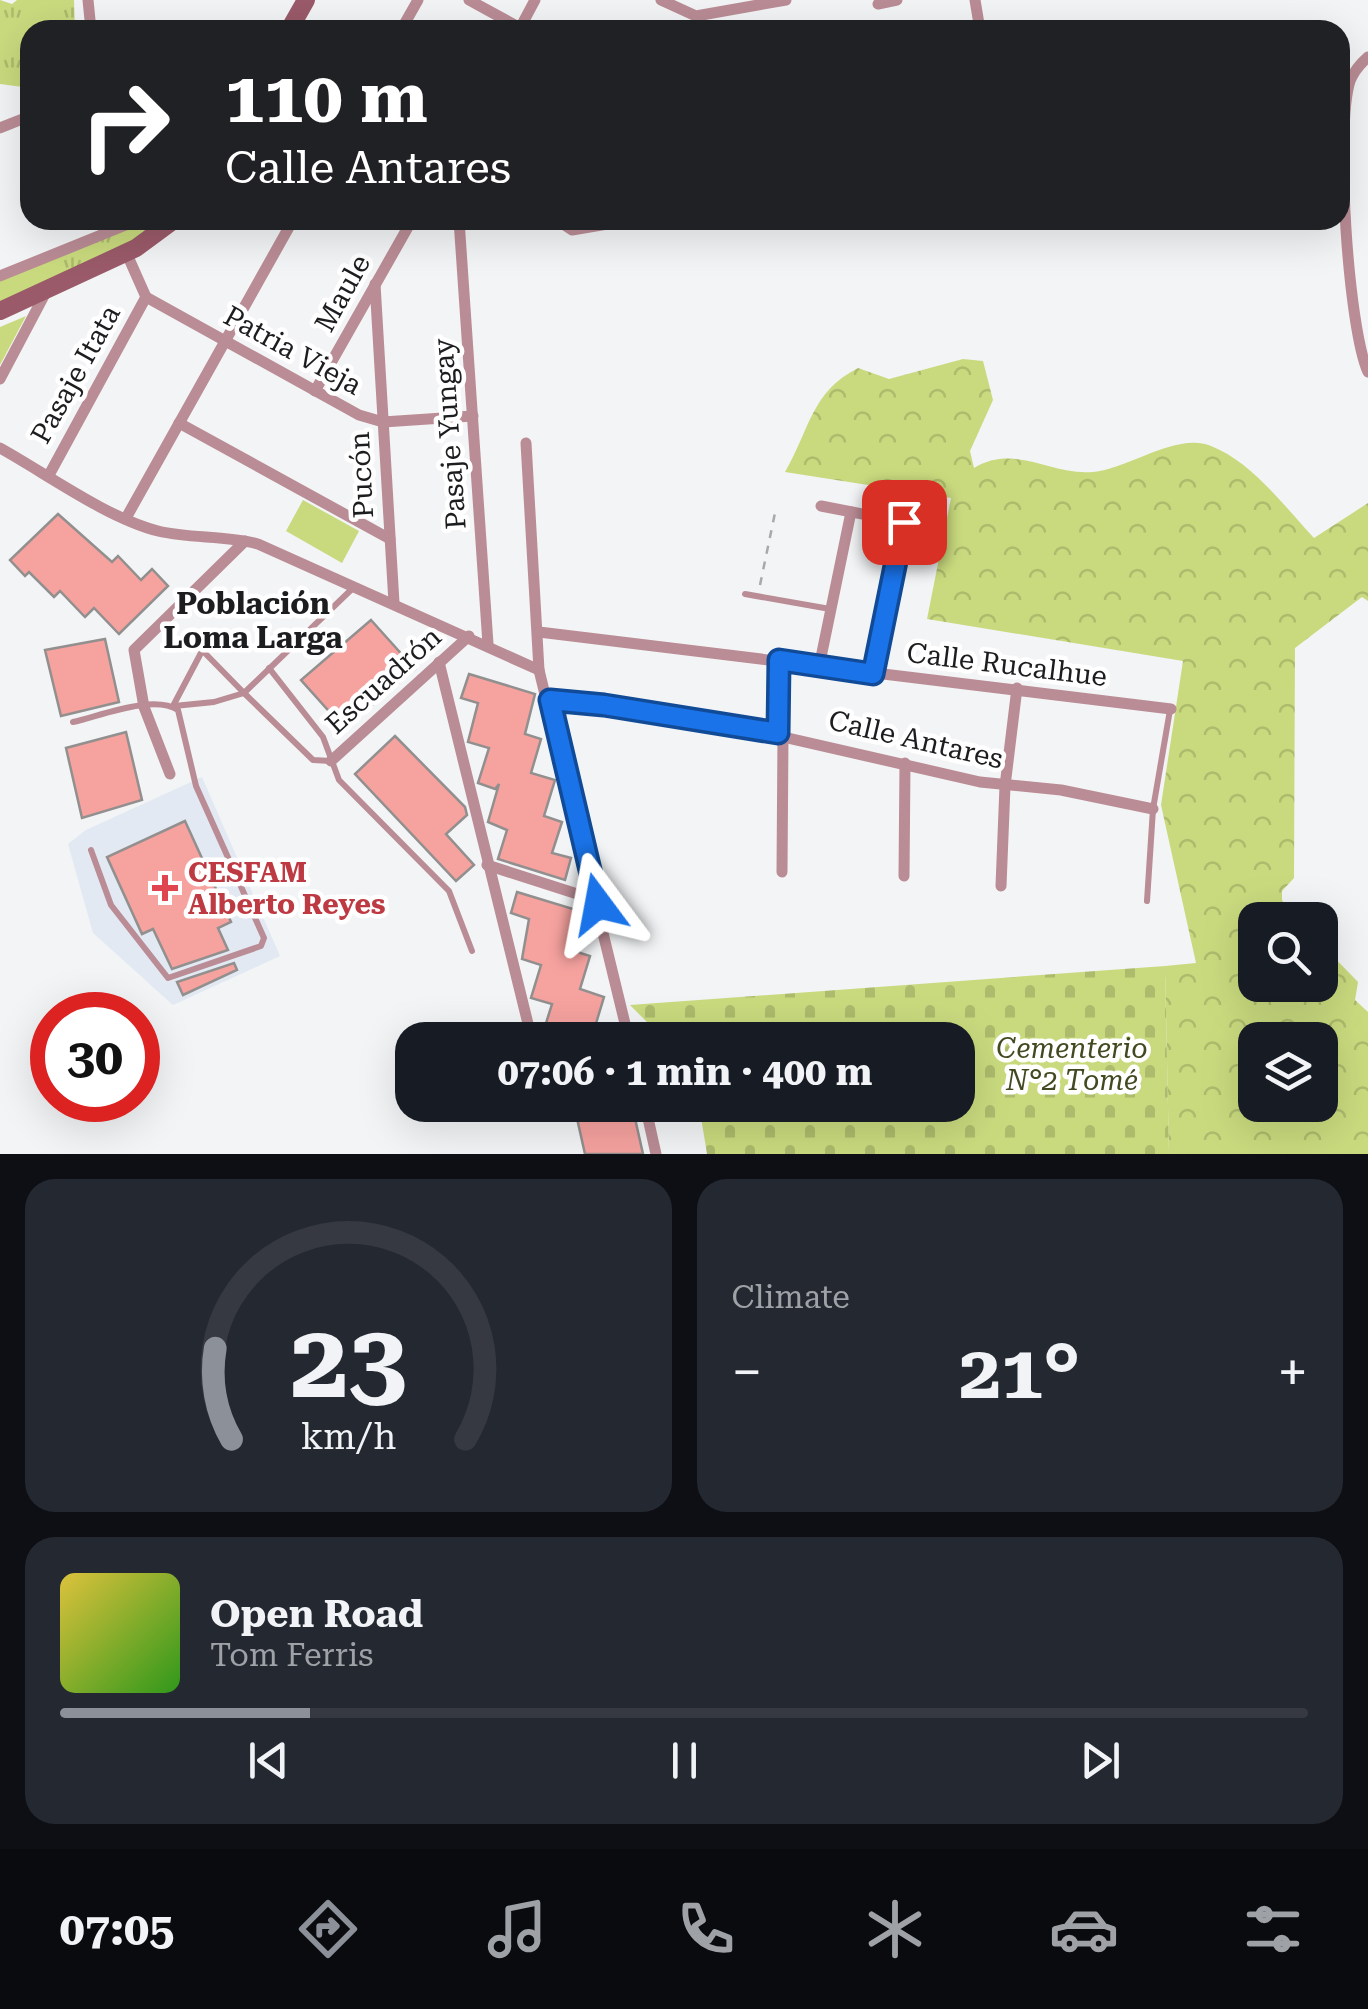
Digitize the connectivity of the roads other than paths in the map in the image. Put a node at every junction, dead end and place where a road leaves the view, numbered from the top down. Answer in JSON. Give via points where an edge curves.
{"nodes":[{"id":1,"x":470,"y":0,"type":"edge"},
{"id":2,"x":661,"y":0,"type":"edge"},
{"id":3,"x":786,"y":0,"type":"edge"},
{"id":4,"x":897,"y":0,"type":"edge"},
{"id":5,"x":878,"y":4,"type":"dead end"},
{"id":6,"x":505,"y":20,"type":"edge"},
{"id":7,"x":1368,"y":57,"type":"edge"},
{"id":8,"x":1350,"y":89,"type":"edge"},
{"id":9,"x":113,"y":230,"type":"edge"},
{"id":10,"x":156,"y":230,"type":"edge"},
{"id":11,"x":288,"y":230,"type":"edge"},
{"id":12,"x":406,"y":230,"type":"edge"},
{"id":13,"x":461,"y":230,"type":"edge"},
{"id":14,"x":1349,"y":230,"type":"edge"},
{"id":15,"x":126,"y":252,"type":"junction"},
{"id":16,"x":0,"y":276,"type":"edge"},
{"id":17,"x":375,"y":284,"type":"junction"},
{"id":18,"x":48,"y":288,"type":"junction"},
{"id":19,"x":146,"y":297,"type":"junction"},
{"id":20,"x":0,"y":311,"type":"edge"},
{"id":21,"x":226,"y":341,"type":"junction"},
{"id":22,"x":1368,"y":372,"type":"edge"},
{"id":23,"x":0,"y":379,"type":"edge"},
{"id":24,"x":316,"y":391,"type":"junction"},
{"id":25,"x":473,"y":416,"type":"junction"},
{"id":26,"x":383,"y":422,"type":"junction"},
{"id":27,"x":179,"y":423,"type":"junction"},
{"id":28,"x":526,"y":444,"type":"dead end"},
{"id":29,"x":0,"y":448,"type":"edge"},
{"id":30,"x":48,"y":474,"type":"junction"},
{"id":31,"x":820,"y":506,"type":"dead end"},
{"id":32,"x":850,"y":512,"type":"junction"},
{"id":33,"x":126,"y":518,"type":"junction"},
{"id":34,"x":390,"y":539,"type":"junction"},
{"id":35,"x":245,"y":540,"type":"junction"},
{"id":36,"x":354,"y":586,"type":"junction"},
{"id":37,"x":745,"y":594,"type":"dead end"},
{"id":38,"x":394,"y":604,"type":"junction"},
{"id":39,"x":830,"y":609,"type":"junction"},
{"id":40,"x":539,"y":632,"type":"junction"},
{"id":41,"x":469,"y":636,"type":"junction"},
{"id":42,"x":488,"y":644,"type":"junction"},
{"id":43,"x":779,"y":660,"type":"junction"},
{"id":44,"x":439,"y":662,"type":"junction"},
{"id":45,"x":819,"y":666,"type":"junction"},
{"id":46,"x":269,"y":668,"type":"junction"},
{"id":47,"x":539,"y":670,"type":"junction"},
{"id":48,"x":873,"y":674,"type":"junction"},
{"id":49,"x":1017,"y":688,"type":"junction"},
{"id":50,"x":244,"y":692,"type":"junction"},
{"id":51,"x":550,"y":700,"type":"junction"},
{"id":52,"x":144,"y":706,"type":"junction"},
{"id":53,"x":172,"y":706,"type":"junction"},
{"id":54,"x":1171,"y":709,"type":"joint"},
{"id":55,"x":73,"y":722,"type":"dead end"},
{"id":56,"x":780,"y":734,"type":"junction"},
{"id":57,"x":331,"y":761,"type":"junction"},
{"id":58,"x":904,"y":763,"type":"junction"},
{"id":59,"x":170,"y":774,"type":"dead end"},
{"id":60,"x":1005,"y":786,"type":"junction"},
{"id":61,"x":1153,"y":809,"type":"junction"},
{"id":62,"x":91,"y":850,"type":"dead end"},
{"id":63,"x":487,"y":865,"type":"junction"},
{"id":64,"x":782,"y":872,"type":"dead end"},
{"id":65,"x":904,"y":876,"type":"dead end"},
{"id":66,"x":1001,"y":886,"type":"dead end"},
{"id":67,"x":596,"y":900,"type":"junction"},
{"id":68,"x":1147,"y":902,"type":"dead end"},
{"id":69,"x":472,"y":951,"type":"dead end"},
{"id":70,"x":527,"y":1022,"type":"edge"},
{"id":71,"x":625,"y":1022,"type":"edge"},
{"id":72,"x":648,"y":1122,"type":"edge"},
{"id":73,"x":656,"y":1154,"type":"edge"}],
"edges":[{"from":1,"to":6,"type":"street"},
{"from":2,"to":3,"type":"street","via":[[696,16]]},
{"from":4,"to":5,"type":"street"},
{"from":7,"to":8,"type":"street"},
{"from":9,"to":16,"type":"street"},
{"from":10,"to":15,"type":"main road"},
{"from":11,"to":21,"type":"street"},
{"from":12,"to":17,"type":"street","name":"Maule"},
{"from":13,"to":25,"type":"street","name":"Pasaje Yungay"},
{"from":14,"to":22,"type":"street","via":[[1359,346]]},
{"from":15,"to":18,"type":"main road"},
{"from":15,"to":19,"type":"street"},
{"from":17,"to":24,"type":"street","name":"Maule"},
{"from":17,"to":26,"type":"street","name":"Pucón"},
{"from":18,"to":20,"type":"main road"},
{"from":18,"to":23,"type":"street"},
{"from":19,"to":21,"type":"street","name":"Patria Vieja"},
{"from":19,"to":30,"type":"street","name":"Pasaje Itata"},
{"from":21,"to":24,"type":"street","name":"Patria Vieja"},
{"from":21,"to":27,"type":"street"},
{"from":24,"to":26,"type":"street","name":"Patria Vieja"},
{"from":25,"to":26,"type":"street","name":"Patria Vieja"},
{"from":25,"to":42,"type":"street","name":"Pasaje Yungay"},
{"from":26,"to":34,"type":"street","name":"Pucón"},
{"from":27,"to":33,"type":"street"},
{"from":27,"to":34,"type":"street"},
{"from":28,"to":40,"type":"street"},
{"from":29,"to":30,"type":"street"},
{"from":30,"to":33,"type":"street"},
{"from":31,"to":32,"type":"street"},
{"from":32,"to":39,"type":"street"},
{"from":32,"to":48,"type":"street","via":[[904,522]]},
{"from":33,"to":35,"type":"street","via":[[170,533]]},
{"from":34,"to":38,"type":"street","name":"Pucón"},
{"from":35,"to":36,"type":"street"},
{"from":35,"to":52,"type":"street","via":[[136,645]]},
{"from":36,"to":38,"type":"street"},
{"from":36,"to":46,"type":"lane"},
{"from":37,"to":39,"type":"lane"},
{"from":38,"to":41,"type":"street"},
{"from":39,"to":45,"type":"street"},
{"from":40,"to":43,"type":"street","name":"Calle Rucalhue"},
{"from":40,"to":47,"type":"street"},
{"from":41,"to":42,"type":"street"},
{"from":41,"to":44,"type":"street","name":"Escuadrón"},
{"from":42,"to":47,"type":"street"},
{"from":43,"to":45,"type":"street","name":"Calle Rucalhue"},
{"from":43,"to":56,"type":"street"},
{"from":44,"to":57,"type":"street","name":"Escuadrón"},
{"from":44,"to":63,"type":"street"},
{"from":45,"to":48,"type":"street","name":"Calle Rucalhue"},
{"from":46,"to":50,"type":"lane"},
{"from":46,"to":57,"type":"lane","via":[[323,737]]},
{"from":47,"to":51,"type":"street"},
{"from":48,"to":49,"type":"street","name":"Calle Rucalhue"},
{"from":49,"to":54,"type":"street","name":"Calle Rucalhue"},
{"from":49,"to":60,"type":"street"},
{"from":50,"to":53,"type":"lane"},
{"from":50,"to":53,"type":"lane","via":[[200,648]]},
{"from":50,"to":57,"type":"lane","via":[[314,760]]},
{"from":51,"to":56,"type":"street","name":"Calle Antares"},
{"from":51,"to":67,"type":"street"},
{"from":52,"to":53,"type":"lane"},
{"from":52,"to":55,"type":"lane"},
{"from":52,"to":59,"type":"street"},
{"from":53,"to":62,"type":"lane","via":[[196,786],[264,938],[261,946],[168,978],[111,905]]},
{"from":54,"to":61,"type":"lane"},
{"from":56,"to":58,"type":"street","name":"Calle Antares"},
{"from":56,"to":64,"type":"street"},
{"from":57,"to":69,"type":"lane","via":[[340,780],[449,891]]},
{"from":58,"to":60,"type":"street","name":"Calle Antares"},
{"from":58,"to":65,"type":"street"},
{"from":60,"to":61,"type":"street","name":"Calle Antares"},
{"from":60,"to":66,"type":"street"},
{"from":61,"to":68,"type":"lane"},
{"from":63,"to":67,"type":"street"},
{"from":63,"to":70,"type":"street"},
{"from":67,"to":71,"type":"street"},
{"from":72,"to":73,"type":"street"}]}
